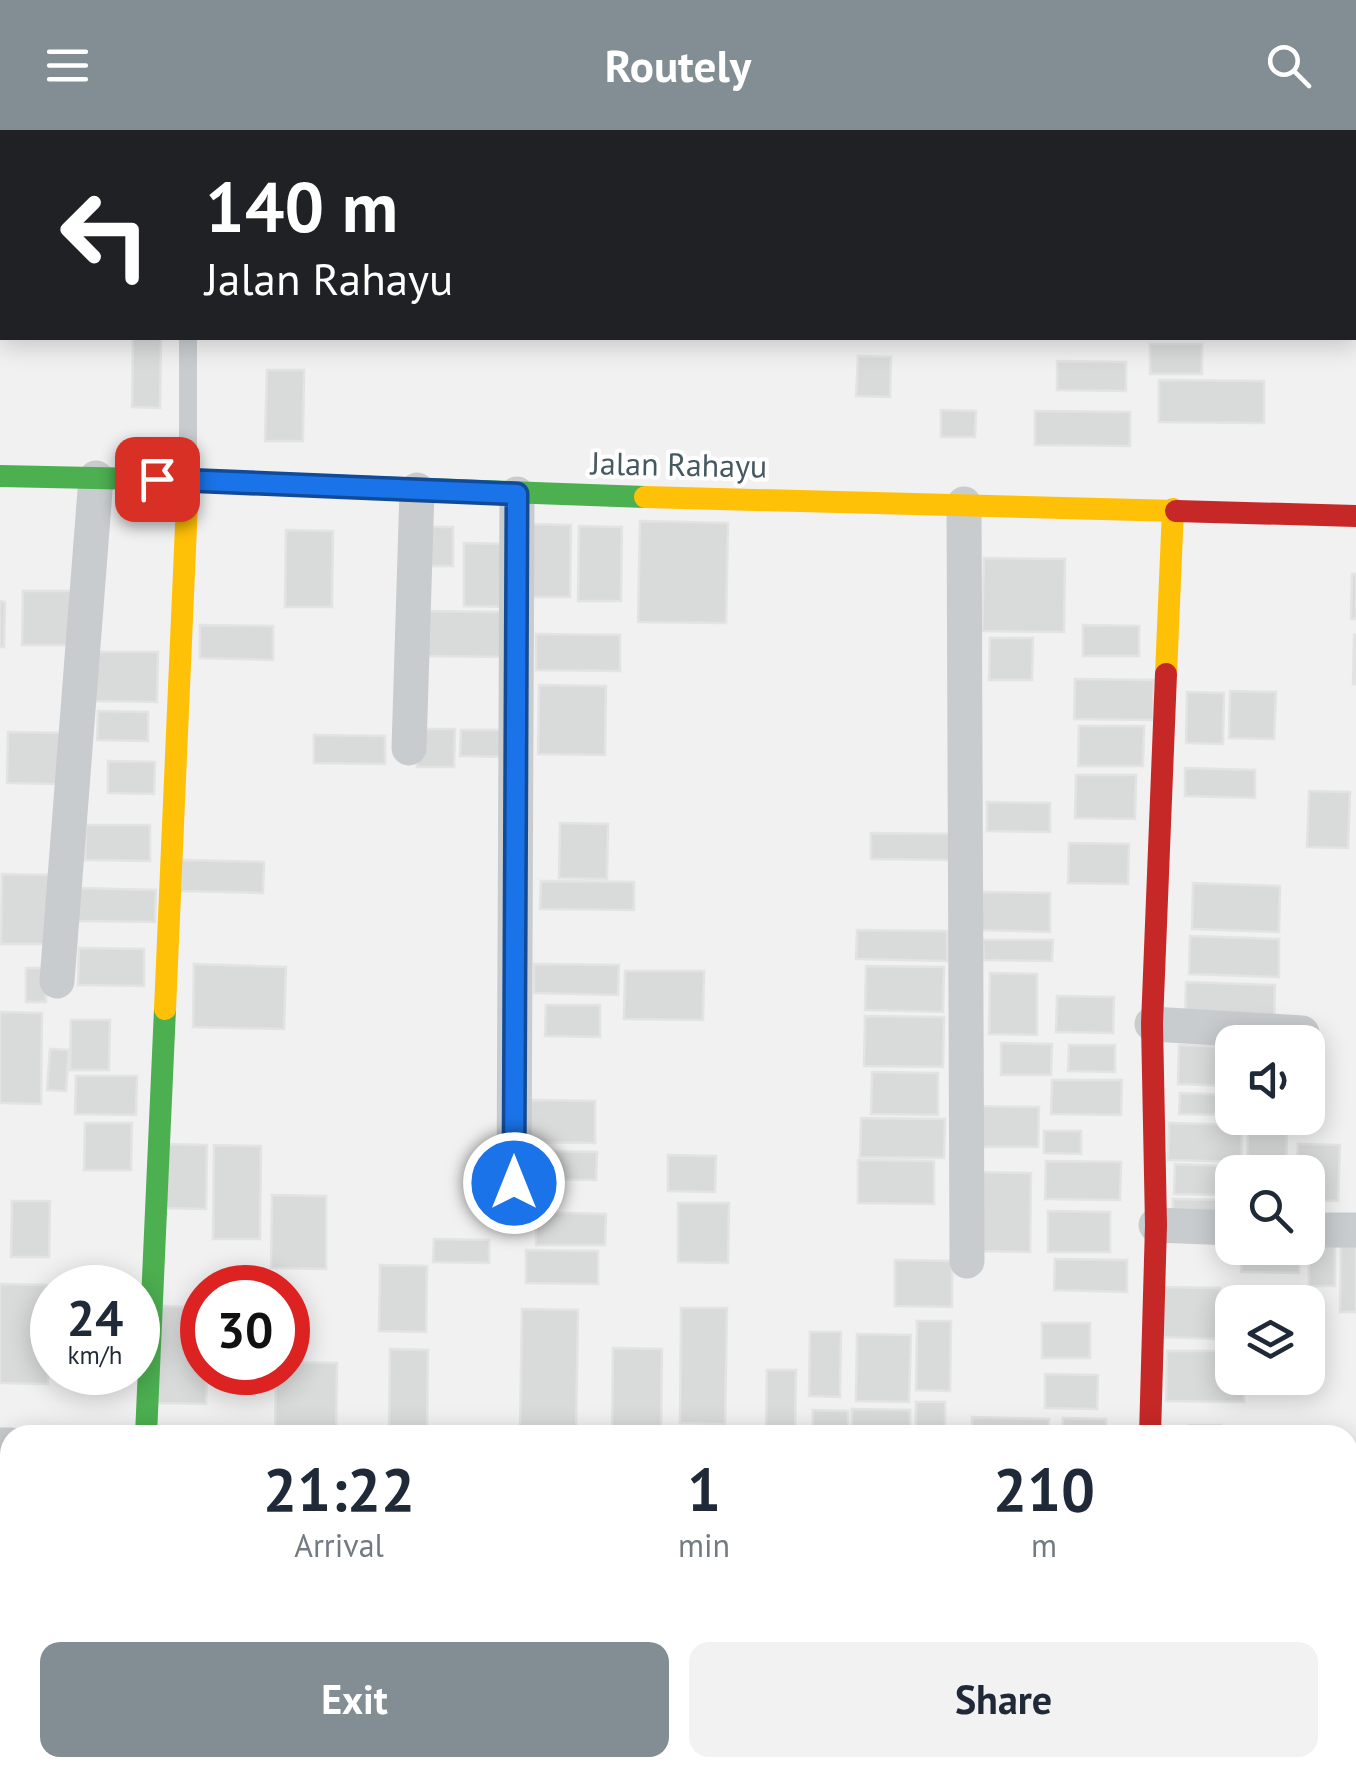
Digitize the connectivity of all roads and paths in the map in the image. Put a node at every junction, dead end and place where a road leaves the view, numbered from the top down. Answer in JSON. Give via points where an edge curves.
{"nodes":[{"id":1,"x":188,"y":340,"type":"edge"},
{"id":2,"x":0,"y":476,"type":"edge"},
{"id":3,"x":96,"y":478,"type":"junction"},
{"id":4,"x":188,"y":480,"type":"junction"},
{"id":5,"x":416,"y":490,"type":"junction"},
{"id":6,"x":517,"y":494,"type":"junction"},
{"id":7,"x":964,"y":504,"type":"junction"},
{"id":8,"x":1173,"y":509,"type":"junction"},
{"id":9,"x":1356,"y":516,"type":"edge"},
{"id":10,"x":409,"y":748,"type":"dead end"},
{"id":11,"x":57,"y":980,"type":"dead end"},
{"id":12,"x":1152,"y":1024,"type":"junction"},
{"id":13,"x":1215,"y":1028,"type":"edge"},
{"id":14,"x":514,"y":1183,"type":"dead end"},
{"id":15,"x":1156,"y":1226,"type":"junction"},
{"id":16,"x":1215,"y":1228,"type":"edge"},
{"id":17,"x":1325,"y":1230,"type":"edge"},
{"id":18,"x":1356,"y":1230,"type":"edge"},
{"id":19,"x":967,"y":1262,"type":"dead end"},
{"id":20,"x":146,"y":1425,"type":"edge"},
{"id":21,"x":1150,"y":1425,"type":"edge"}],
"edges":[{"from":1,"to":4,"type":"lane"},
{"from":2,"to":3,"type":"street","name":"Jalan Rahayu"},
{"from":3,"to":4,"type":"street","name":"Jalan Rahayu"},
{"from":3,"to":11,"type":"street"},
{"from":4,"to":5,"type":"street","name":"Jalan Rahayu"},
{"from":4,"to":20,"type":"street"},
{"from":5,"to":6,"type":"street","name":"Jalan Rahayu"},
{"from":5,"to":10,"type":"street"},
{"from":6,"to":7,"type":"street","name":"Jalan Rahayu"},
{"from":6,"to":14,"type":"street"},
{"from":7,"to":8,"type":"street","name":"Jalan Rahayu"},
{"from":7,"to":19,"type":"street"},
{"from":8,"to":9,"type":"street","name":"Jalan Rahayu"},
{"from":8,"to":12,"type":"street"},
{"from":12,"to":13,"type":"street"},
{"from":12,"to":15,"type":"street"},
{"from":15,"to":16,"type":"street"},
{"from":15,"to":21,"type":"street"},
{"from":17,"to":18,"type":"street"}]}
